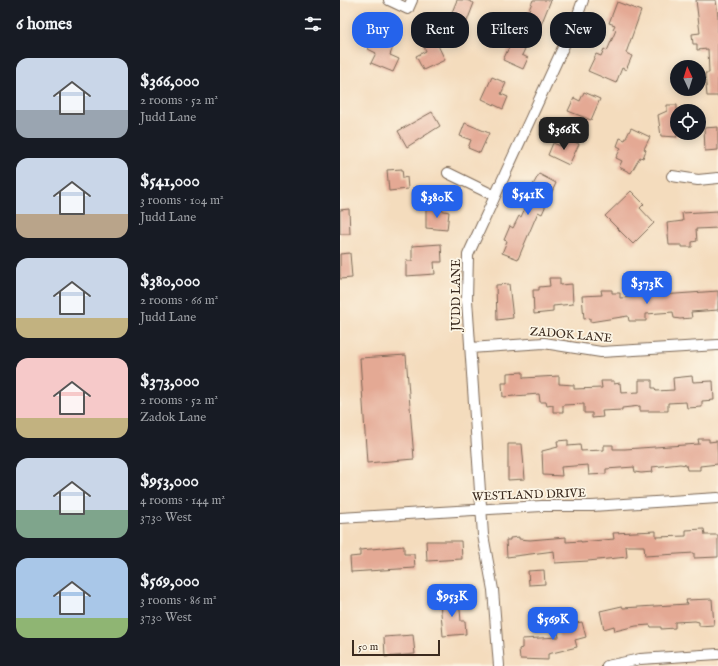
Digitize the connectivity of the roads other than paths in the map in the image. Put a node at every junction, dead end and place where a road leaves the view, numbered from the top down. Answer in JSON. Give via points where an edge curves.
{"nodes":[{"id":1,"x":389,"y":0,"type":"edge"},
{"id":2,"x":412,"y":0,"type":"edge"},
{"id":3,"x":583,"y":0,"type":"edge"},
{"id":4,"x":448,"y":173,"type":"dead end"},
{"id":5,"x":672,"y":176,"type":"dead end"},
{"id":6,"x":718,"y":178,"type":"edge"},
{"id":7,"x":494,"y":196,"type":"junction"},
{"id":8,"x":718,"y":345,"type":"edge"},
{"id":9,"x":470,"y":348,"type":"junction"},
{"id":10,"x":718,"y":498,"type":"edge"},
{"id":11,"x":482,"y":509,"type":"junction"},
{"id":12,"x":340,"y":518,"type":"edge"},
{"id":13,"x":718,"y":654,"type":"edge"},
{"id":14,"x":499,"y":666,"type":"edge"},
{"id":15,"x":608,"y":666,"type":"edge"}],
"edges":[{"from":1,"to":2,"type":"street","via":[[408,8]]},
{"from":3,"to":7,"type":"street","name":"JUDD LANE"},
{"from":4,"to":7,"type":"street"},
{"from":5,"to":6,"type":"street","via":[[698,180]]},
{"from":7,"to":9,"type":"street","name":"JUDD LANE","via":[[468,255]]},
{"from":8,"to":9,"type":"street","name":"ZADOK LANE","via":[[606,352],[544,343]]},
{"from":9,"to":11,"type":"street","name":"JUDD LANE"},
{"from":10,"to":11,"type":"street","name":"WESTLAND DRIVE","via":[[592,506]]},
{"from":11,"to":12,"type":"street","name":"WESTLAND DRIVE"},
{"from":11,"to":14,"type":"street","name":"JUDD LANE","via":[[483,535],[493,590]]},
{"from":13,"to":15,"type":"street","via":[[640,659]]}]}
